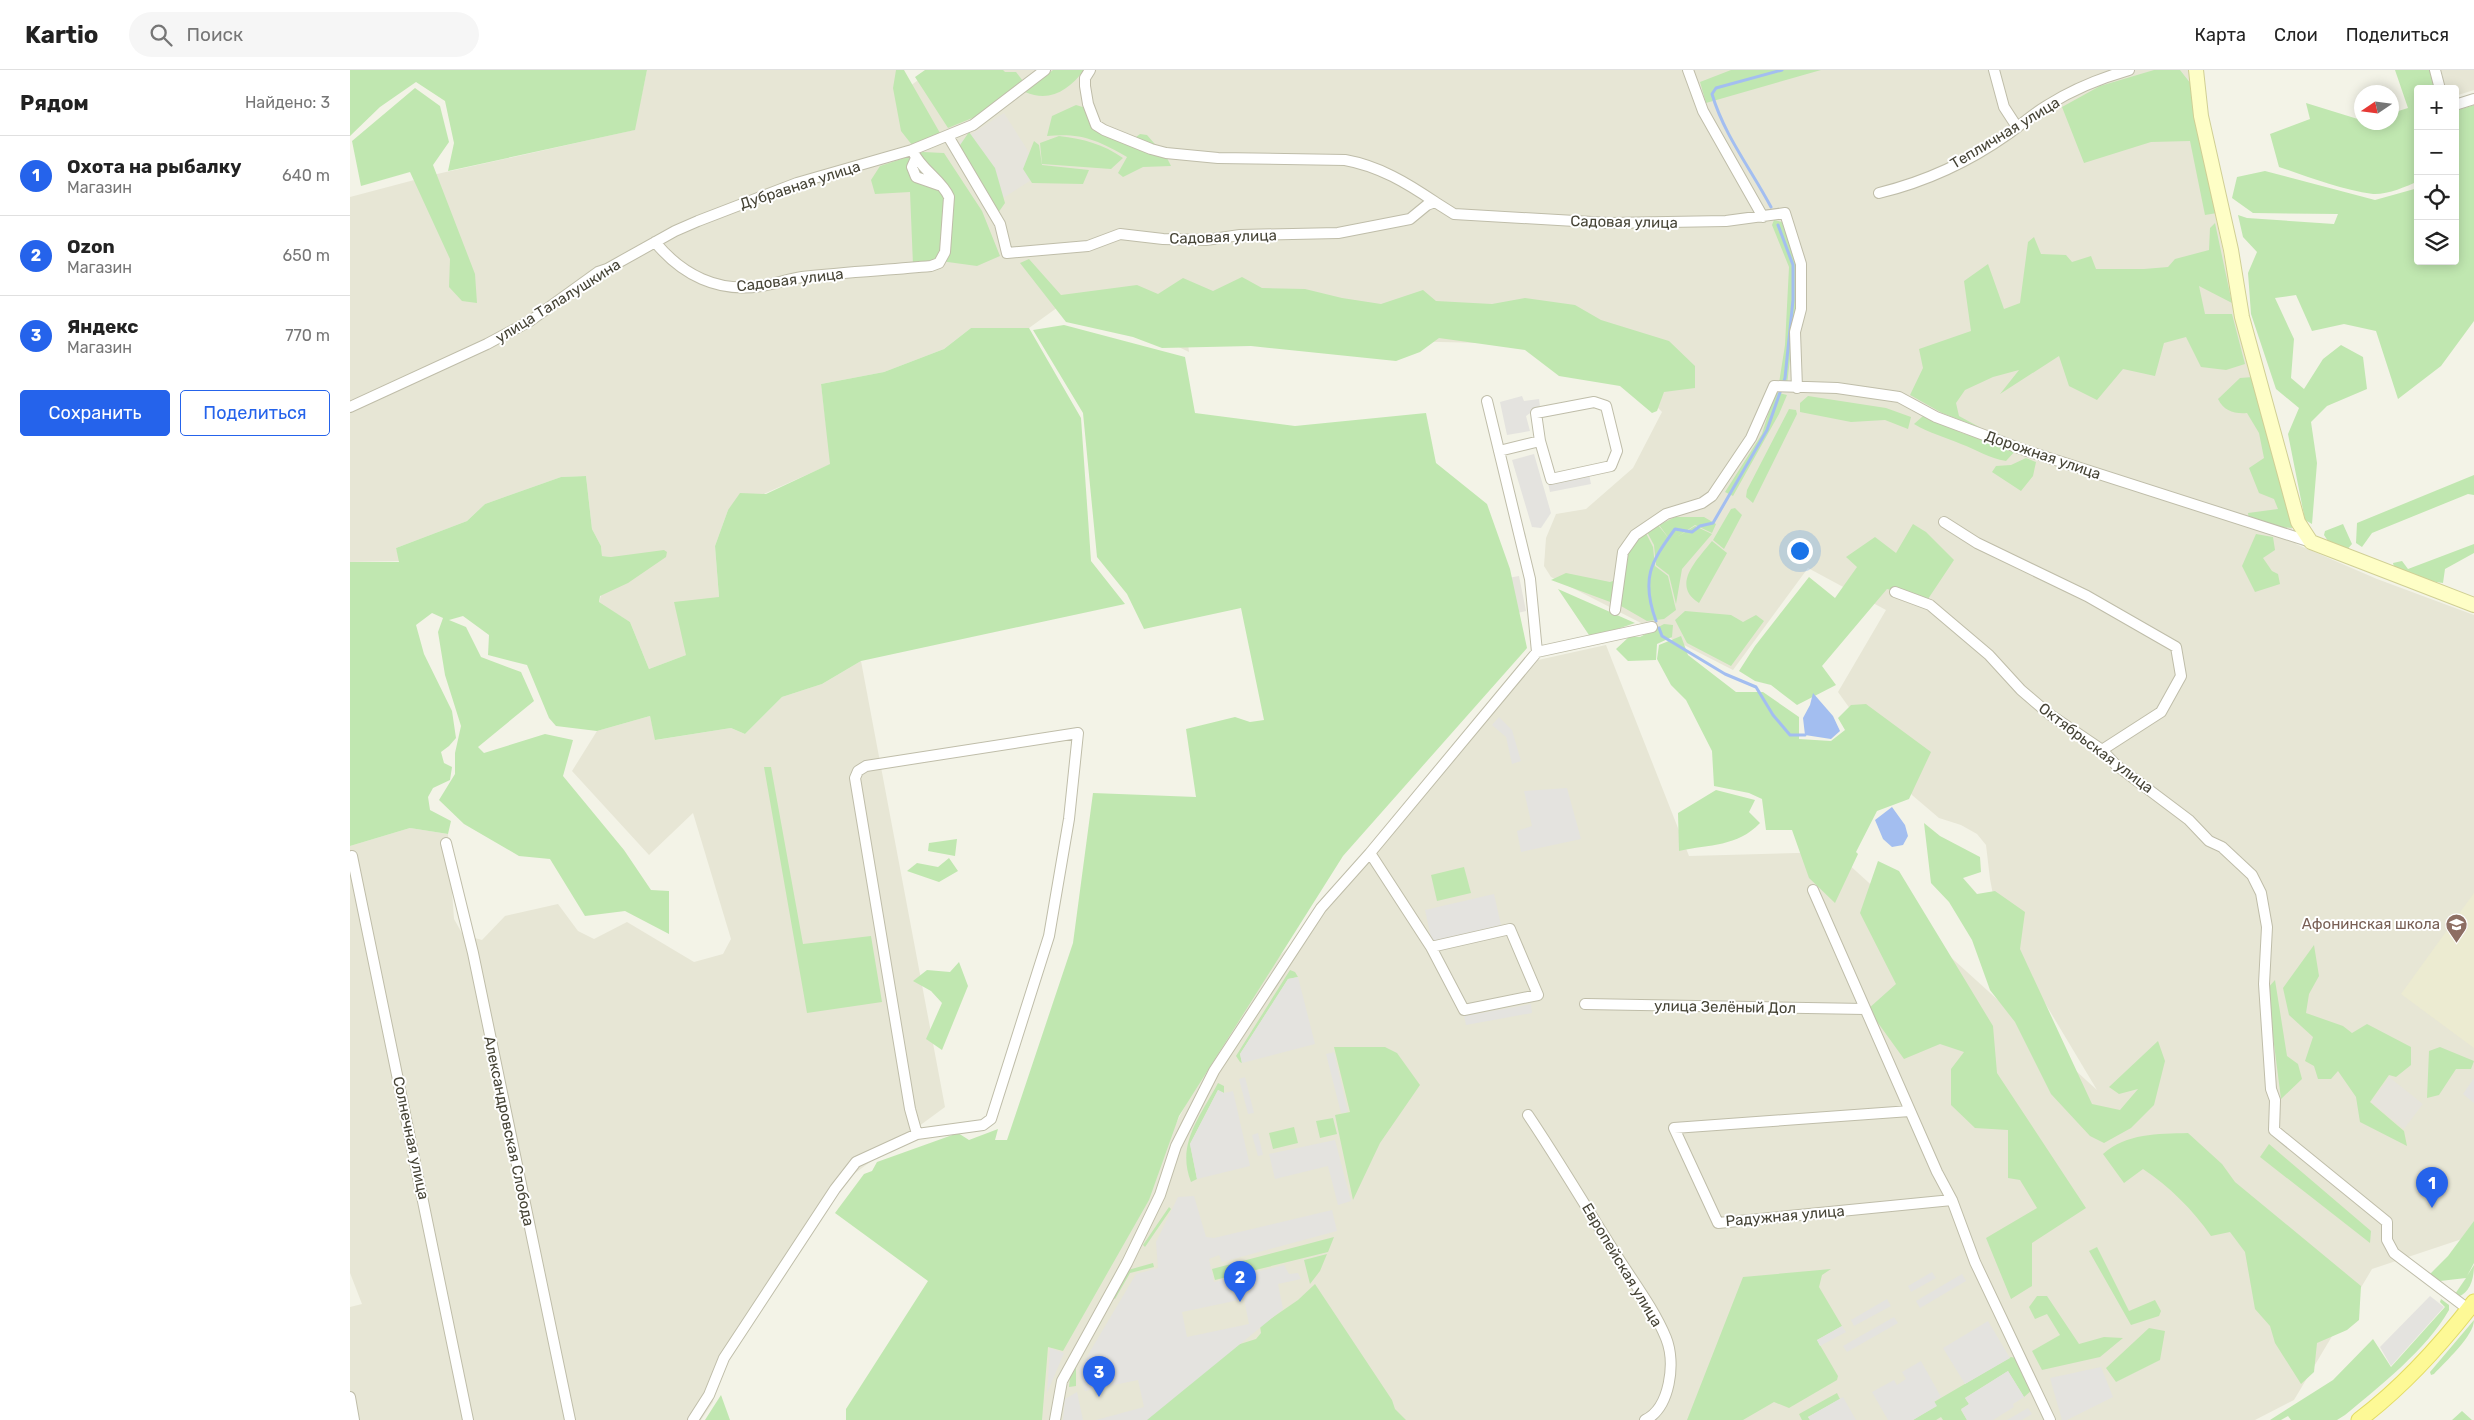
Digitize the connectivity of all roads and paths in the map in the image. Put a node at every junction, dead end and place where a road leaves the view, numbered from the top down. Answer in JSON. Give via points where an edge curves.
{"nodes":[{"id":1,"x":1045,"y":70,"type":"edge"},
{"id":2,"x":1090,"y":70,"type":"edge"},
{"id":3,"x":1688,"y":70,"type":"edge"},
{"id":4,"x":1994,"y":70,"type":"edge"},
{"id":5,"x":2129,"y":70,"type":"edge"},
{"id":6,"x":2196,"y":70,"type":"edge"},
{"id":7,"x":2435,"y":70,"type":"edge"},
{"id":8,"x":2439,"y":85,"type":"edge"},
{"id":9,"x":2474,"y":100,"type":"edge"},
{"id":10,"x":2459,"y":104,"type":"edge"},
{"id":11,"x":2017,"y":127,"type":"junction"},
{"id":12,"x":948,"y":136,"type":"junction"},
{"id":13,"x":914,"y":154,"type":"junction"},
{"id":14,"x":1879,"y":192,"type":"dead end"},
{"id":15,"x":1436,"y":202,"type":"junction"},
{"id":16,"x":1763,"y":217,"type":"junction"},
{"id":17,"x":655,"y":242,"type":"junction"},
{"id":18,"x":1784,"y":387,"type":"junction"},
{"id":19,"x":1487,"y":402,"type":"dead end"},
{"id":20,"x":350,"y":407,"type":"edge"},
{"id":21,"x":1540,"y":441,"type":"junction"},
{"id":22,"x":1499,"y":451,"type":"junction"},
{"id":23,"x":1944,"y":522,"type":"dead end"},
{"id":24,"x":2311,"y":542,"type":"junction"},
{"id":25,"x":1895,"y":592,"type":"dead end"},
{"id":26,"x":2474,"y":605,"type":"edge"},
{"id":27,"x":1615,"y":610,"type":"dead end"},
{"id":28,"x":1652,"y":626,"type":"dead end"},
{"id":29,"x":1537,"y":652,"type":"junction"},
{"id":30,"x":2102,"y":750,"type":"junction"},
{"id":31,"x":446,"y":843,"type":"dead end"},
{"id":32,"x":1370,"y":852,"type":"junction"},
{"id":33,"x":352,"y":856,"type":"dead end"},
{"id":34,"x":1813,"y":890,"type":"dead end"},
{"id":35,"x":1431,"y":947,"type":"junction"},
{"id":36,"x":1585,"y":1004,"type":"dead end"},
{"id":37,"x":1865,"y":1009,"type":"junction"},
{"id":38,"x":1910,"y":1111,"type":"junction"},
{"id":39,"x":1528,"y":1115,"type":"dead end"},
{"id":40,"x":916,"y":1134,"type":"junction"},
{"id":41,"x":1952,"y":1200,"type":"junction"},
{"id":42,"x":2471,"y":1305,"type":"edge"},
{"id":43,"x":350,"y":1397,"type":"edge"},
{"id":44,"x":354,"y":1420,"type":"edge"},
{"id":45,"x":468,"y":1420,"type":"edge"},
{"id":46,"x":570,"y":1420,"type":"edge"},
{"id":47,"x":693,"y":1420,"type":"edge"},
{"id":48,"x":1055,"y":1420,"type":"edge"},
{"id":49,"x":1645,"y":1420,"type":"edge"},
{"id":50,"x":2050,"y":1420,"type":"edge"},
{"id":51,"x":2359,"y":1420,"type":"edge"}],
"edges":[{"from":1,"to":12,"type":"street","name":"Дубравная улица","via":[[973,125]]},
{"from":2,"to":15,"type":"street","name":"Садовая улица","via":[[1085,78],[1088,104],[1096,125],[1104,130],[1166,153],[1218,158],[1358,162],[1409,184]]},
{"from":3,"to":16,"type":"street","via":[[1703,111]]},
{"from":4,"to":11,"type":"street","via":[[2004,107]]},
{"from":5,"to":11,"type":"street","name":"Тепличная улица","via":[[2048,105]]},
{"from":6,"to":24,"type":"street","via":[[2201,116],[2231,250],[2242,317],[2298,522]]},
{"from":7,"to":8,"type":"street"},
{"from":9,"to":10,"type":"street"},
{"from":11,"to":14,"type":"street","name":"Тепличная улица","via":[[1952,166],[1906,186]]},
{"from":12,"to":13,"type":"street","name":"Дубравная улица"},
{"from":12,"to":15,"type":"street","name":"Садовая улица","via":[[1000,224],[1007,253],[1088,246],[1120,234],[1206,240],[1240,235],[1338,233],[1410,219]]},
{"from":13,"to":17,"type":"street","name":"Дубравная улица","via":[[797,184],[698,220]]},
{"from":13,"to":17,"type":"street","name":"Садовая улица","via":[[948,197],[945,252],[940,263],[802,277],[760,286],[729,287],[696,278],[667,257]]},
{"from":15,"to":16,"type":"street","name":"Садовая улица","via":[[1454,214],[1609,223],[1726,221]]},
{"from":16,"to":18,"type":"street","name":"Садовая улица","via":[[1785,213],[1801,264],[1801,309]]},
{"from":17,"to":20,"type":"street","name":"улица Талалушкина","via":[[598,272],[530,321],[496,340]]},
{"from":18,"to":24,"type":"street","name":"Дорожная улица","via":[[1837,388],[1899,397],[1936,416],[2024,450]]},
{"from":18,"to":27,"type":"street","via":[[1712,496],[1702,503],[1666,514],[1634,535],[1623,552]]},
{"from":19,"to":22,"type":"street"},
{"from":21,"to":21,"type":"street","via":[[1536,414],[1594,402],[1606,406],[1617,451],[1611,466],[1551,479]]},
{"from":21,"to":22,"type":"street"},
{"from":22,"to":29,"type":"street","via":[[1530,579]]},
{"from":23,"to":30,"type":"street","via":[[1977,543],[2087,596],[2176,647],[2182,676],[2160,712]]},
{"from":24,"to":26,"type":"street"},
{"from":25,"to":30,"type":"street","name":"Октябрьская улица","via":[[1930,605],[2049,714]]},
{"from":28,"to":29,"type":"street"},
{"from":29,"to":32,"type":"street"},
{"from":30,"to":42,"type":"street","name":"Октябрьская улица","via":[[2116,765],[2189,820],[2209,841],[2222,847],[2252,875],[2261,893],[2267,927],[2264,984],[2271,1089],[2275,1100],[2274,1130],[2387,1222],[2387,1240],[2394,1253]]},
{"from":31,"to":46,"type":"street","name":"Александровская Слобода","via":[[473,953]]},
{"from":32,"to":35,"type":"street"},
{"from":32,"to":48,"type":"street","via":[[1321,908],[1217,1066],[1176,1146],[1160,1195],[1127,1263],[1062,1381]]},
{"from":33,"to":45,"type":"street","name":"Солнечная улица"},
{"from":34,"to":37,"type":"street"},
{"from":35,"to":35,"type":"street","via":[[1464,1010],[1538,995],[1510,929]]},
{"from":36,"to":37,"type":"street","name":"улица Зелёный Дол"},
{"from":37,"to":38,"type":"street"},
{"from":38,"to":41,"type":"street"},
{"from":38,"to":41,"type":"street","name":"Радужная улица","via":[[1674,1128],[1718,1223]]},
{"from":39,"to":49,"type":"street","name":"Европейская улица","via":[[1647,1301],[1666,1340],[1670,1364],[1665,1394],[1654,1416]]},
{"from":40,"to":40,"type":"street","via":[[855,778],[858,771],[866,766],[1078,733],[1069,819],[1049,936],[991,1119],[983,1125]]},
{"from":40,"to":47,"type":"street","via":[[856,1162],[724,1358],[709,1395]]},
{"from":41,"to":50,"type":"street","via":[[1975,1262]]},
{"from":42,"to":51,"type":"main road","via":[[2429,1357],[2395,1392]]},
{"from":43,"to":44,"type":"street"}]}
